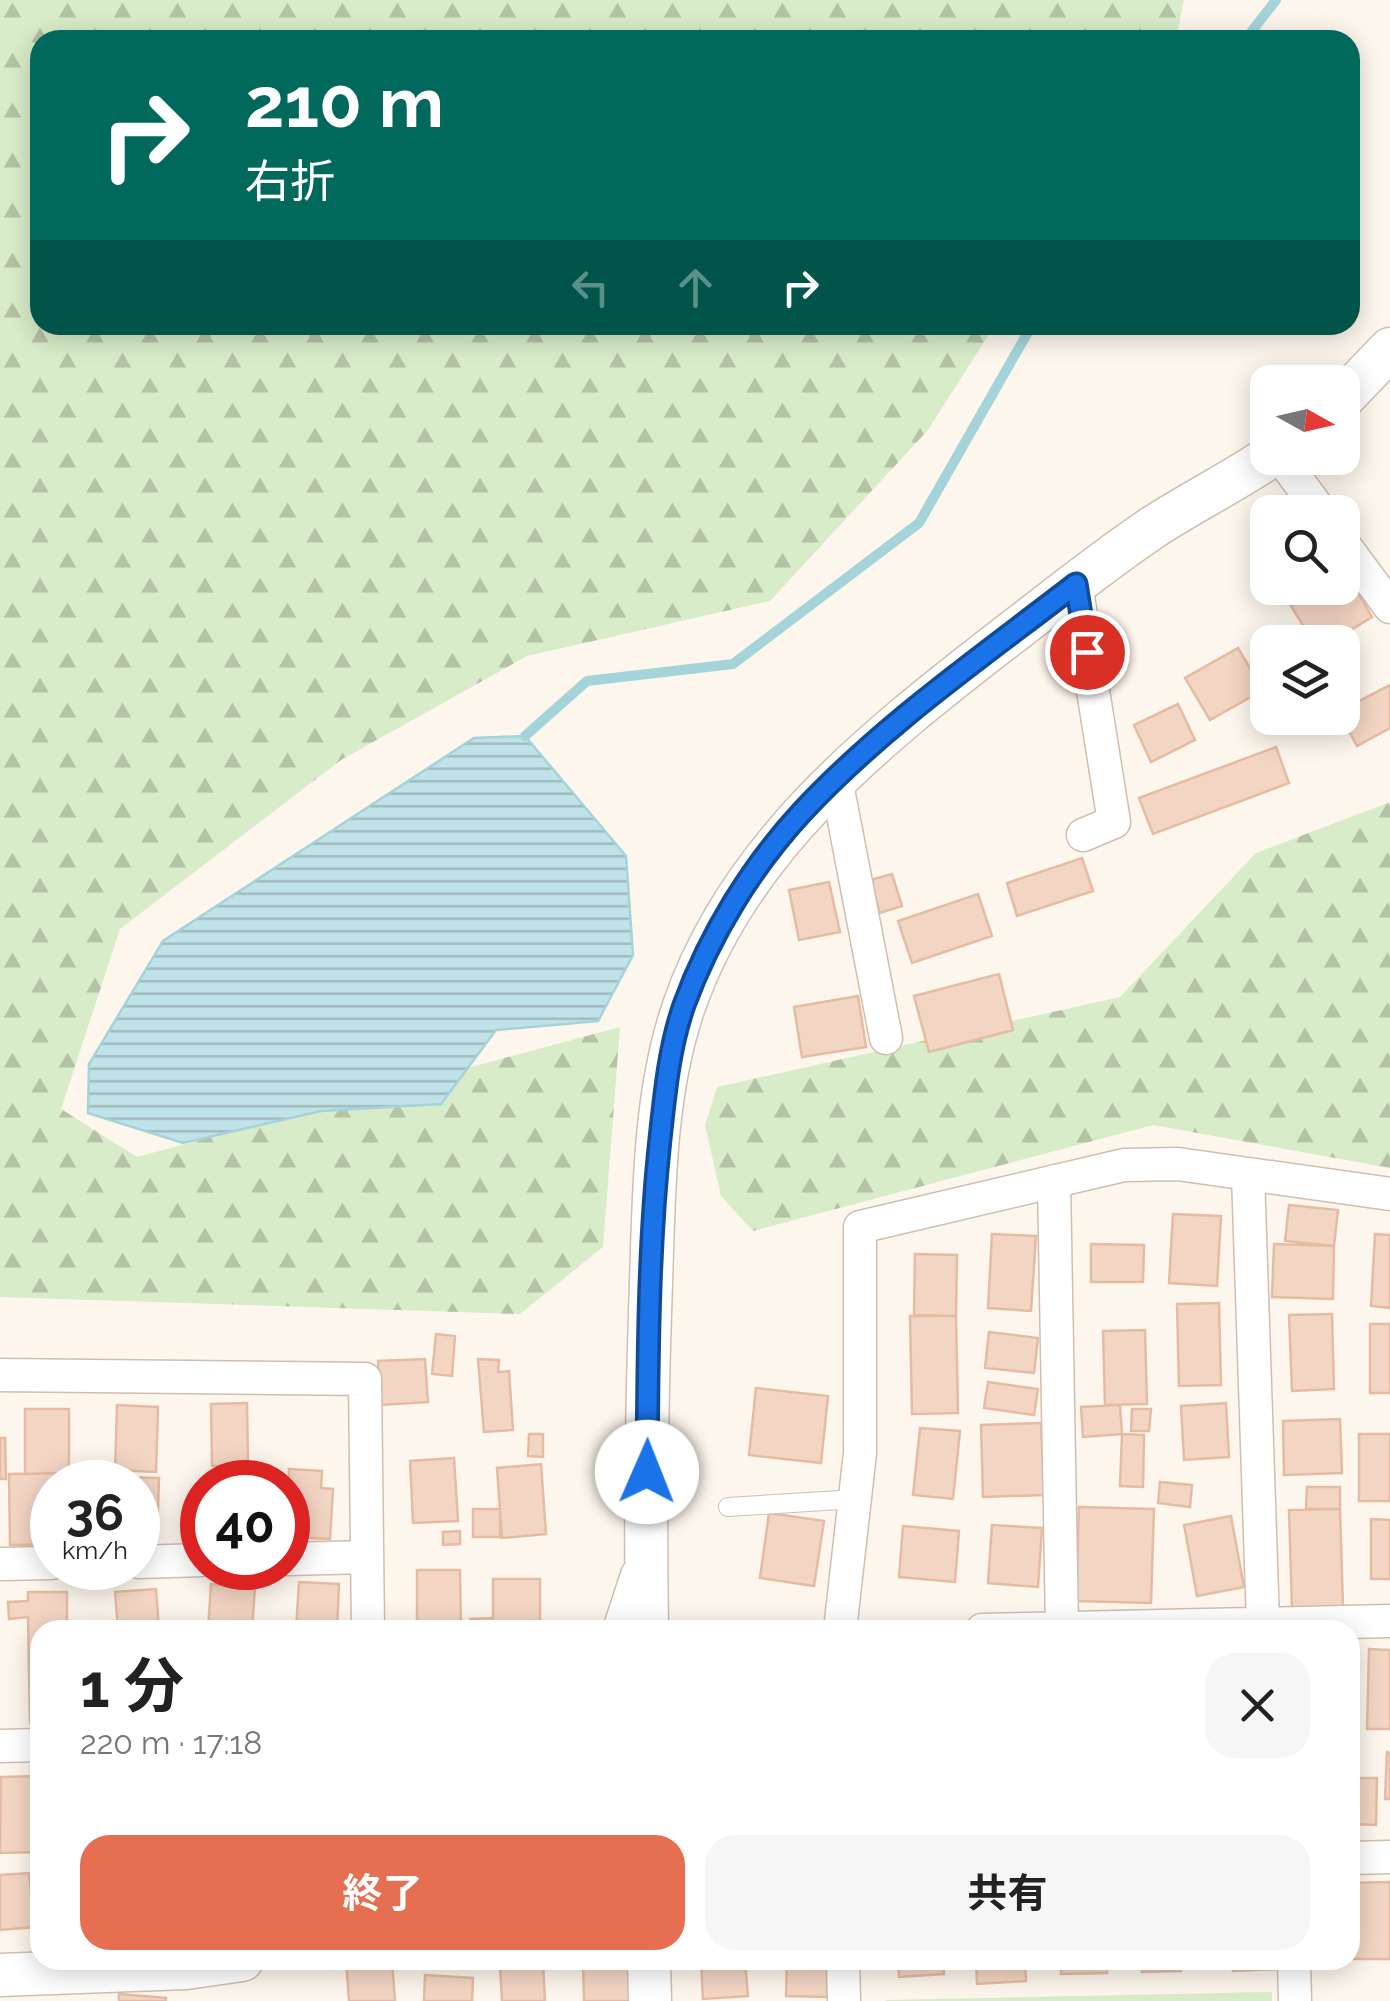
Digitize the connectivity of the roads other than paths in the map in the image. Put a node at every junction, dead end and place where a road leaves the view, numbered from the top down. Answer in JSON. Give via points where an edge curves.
{"nodes":[{"id":1,"x":1390,"y":349,"type":"edge"},
{"id":2,"x":1360,"y":380,"type":"edge"},
{"id":3,"x":1250,"y":469,"type":"edge"},
{"id":4,"x":1293,"y":475,"type":"edge"},
{"id":5,"x":1308,"y":495,"type":"edge"},
{"id":6,"x":1360,"y":567,"type":"edge"},
{"id":7,"x":1076,"y":584,"type":"junction"},
{"id":8,"x":1390,"y":608,"type":"edge"},
{"id":9,"x":836,"y":778,"type":"junction"},
{"id":10,"x":1083,"y":835,"type":"dead end"},
{"id":11,"x":886,"y":1038,"type":"dead end"},
{"id":12,"x":1248,"y":1175,"type":"junction"},
{"id":13,"x":1054,"y":1181,"type":"junction"},
{"id":14,"x":1390,"y":1194,"type":"edge"},
{"id":15,"x":0,"y":1375,"type":"edge"},
{"id":16,"x":856,"y":1499,"type":"junction"},
{"id":17,"x":728,"y":1507,"type":"dead end"},
{"id":18,"x":646,"y":1542,"type":"junction"},
{"id":19,"x":366,"y":1557,"type":"junction"},
{"id":20,"x":310,"y":1558,"type":"edge"},
{"id":21,"x":30,"y":1563,"type":"edge"},
{"id":22,"x":0,"y":1564,"type":"edge"},
{"id":23,"x":368,"y":1620,"type":"edge"},
{"id":24,"x":622,"y":1620,"type":"edge"},
{"id":25,"x":647,"y":1620,"type":"edge"},
{"id":26,"x":841,"y":1620,"type":"edge"},
{"id":27,"x":1062,"y":1620,"type":"edge"},
{"id":28,"x":1263,"y":1620,"type":"edge"},
{"id":29,"x":1390,"y":1620,"type":"edge"},
{"id":30,"x":1360,"y":1621,"type":"edge"},
{"id":31,"x":30,"y":1745,"type":"edge"},
{"id":32,"x":0,"y":1746,"type":"edge"},
{"id":33,"x":1390,"y":1857,"type":"edge"},
{"id":34,"x":1360,"y":1858,"type":"edge"},
{"id":35,"x":175,"y":1970,"type":"edge"},
{"id":36,"x":649,"y":1970,"type":"edge"},
{"id":37,"x":843,"y":1970,"type":"edge"},
{"id":38,"x":1294,"y":1970,"type":"edge"},
{"id":39,"x":0,"y":1975,"type":"edge"},
{"id":40,"x":83,"y":1987,"type":"edge"},
{"id":41,"x":650,"y":2001,"type":"edge"},
{"id":42,"x":844,"y":2001,"type":"edge"},
{"id":43,"x":1296,"y":2001,"type":"edge"}],
"edges":[{"from":1,"to":2,"type":"street"},
{"from":3,"to":7,"type":"street"},
{"from":4,"to":5,"type":"street"},
{"from":6,"to":8,"type":"street"},
{"from":7,"to":9,"type":"street"},
{"from":7,"to":10,"type":"street","via":[[1114,822]]},
{"from":9,"to":11,"type":"street"},
{"from":9,"to":18,"type":"street","via":[[740,893],[684,1006],[667,1070],[654,1195]]},
{"from":12,"to":13,"type":"street","via":[[1178,1164],[1124,1165]]},
{"from":12,"to":14,"type":"street"},
{"from":12,"to":28,"type":"street"},
{"from":13,"to":16,"type":"street","via":[[860,1227]]},
{"from":13,"to":27,"type":"street"},
{"from":15,"to":19,"type":"street","via":[[365,1379]]},
{"from":16,"to":17,"type":"lane"},
{"from":16,"to":26,"type":"street"},
{"from":18,"to":24,"type":"street"},
{"from":18,"to":25,"type":"street"},
{"from":19,"to":20,"type":"street"},
{"from":19,"to":23,"type":"street"},
{"from":21,"to":22,"type":"street"},
{"from":29,"to":30,"type":"street"},
{"from":31,"to":32,"type":"street"},
{"from":33,"to":34,"type":"street"},
{"from":35,"to":40,"type":"street"},
{"from":36,"to":41,"type":"street"},
{"from":37,"to":42,"type":"street"},
{"from":38,"to":43,"type":"street"},
{"from":39,"to":40,"type":"street"}]}
